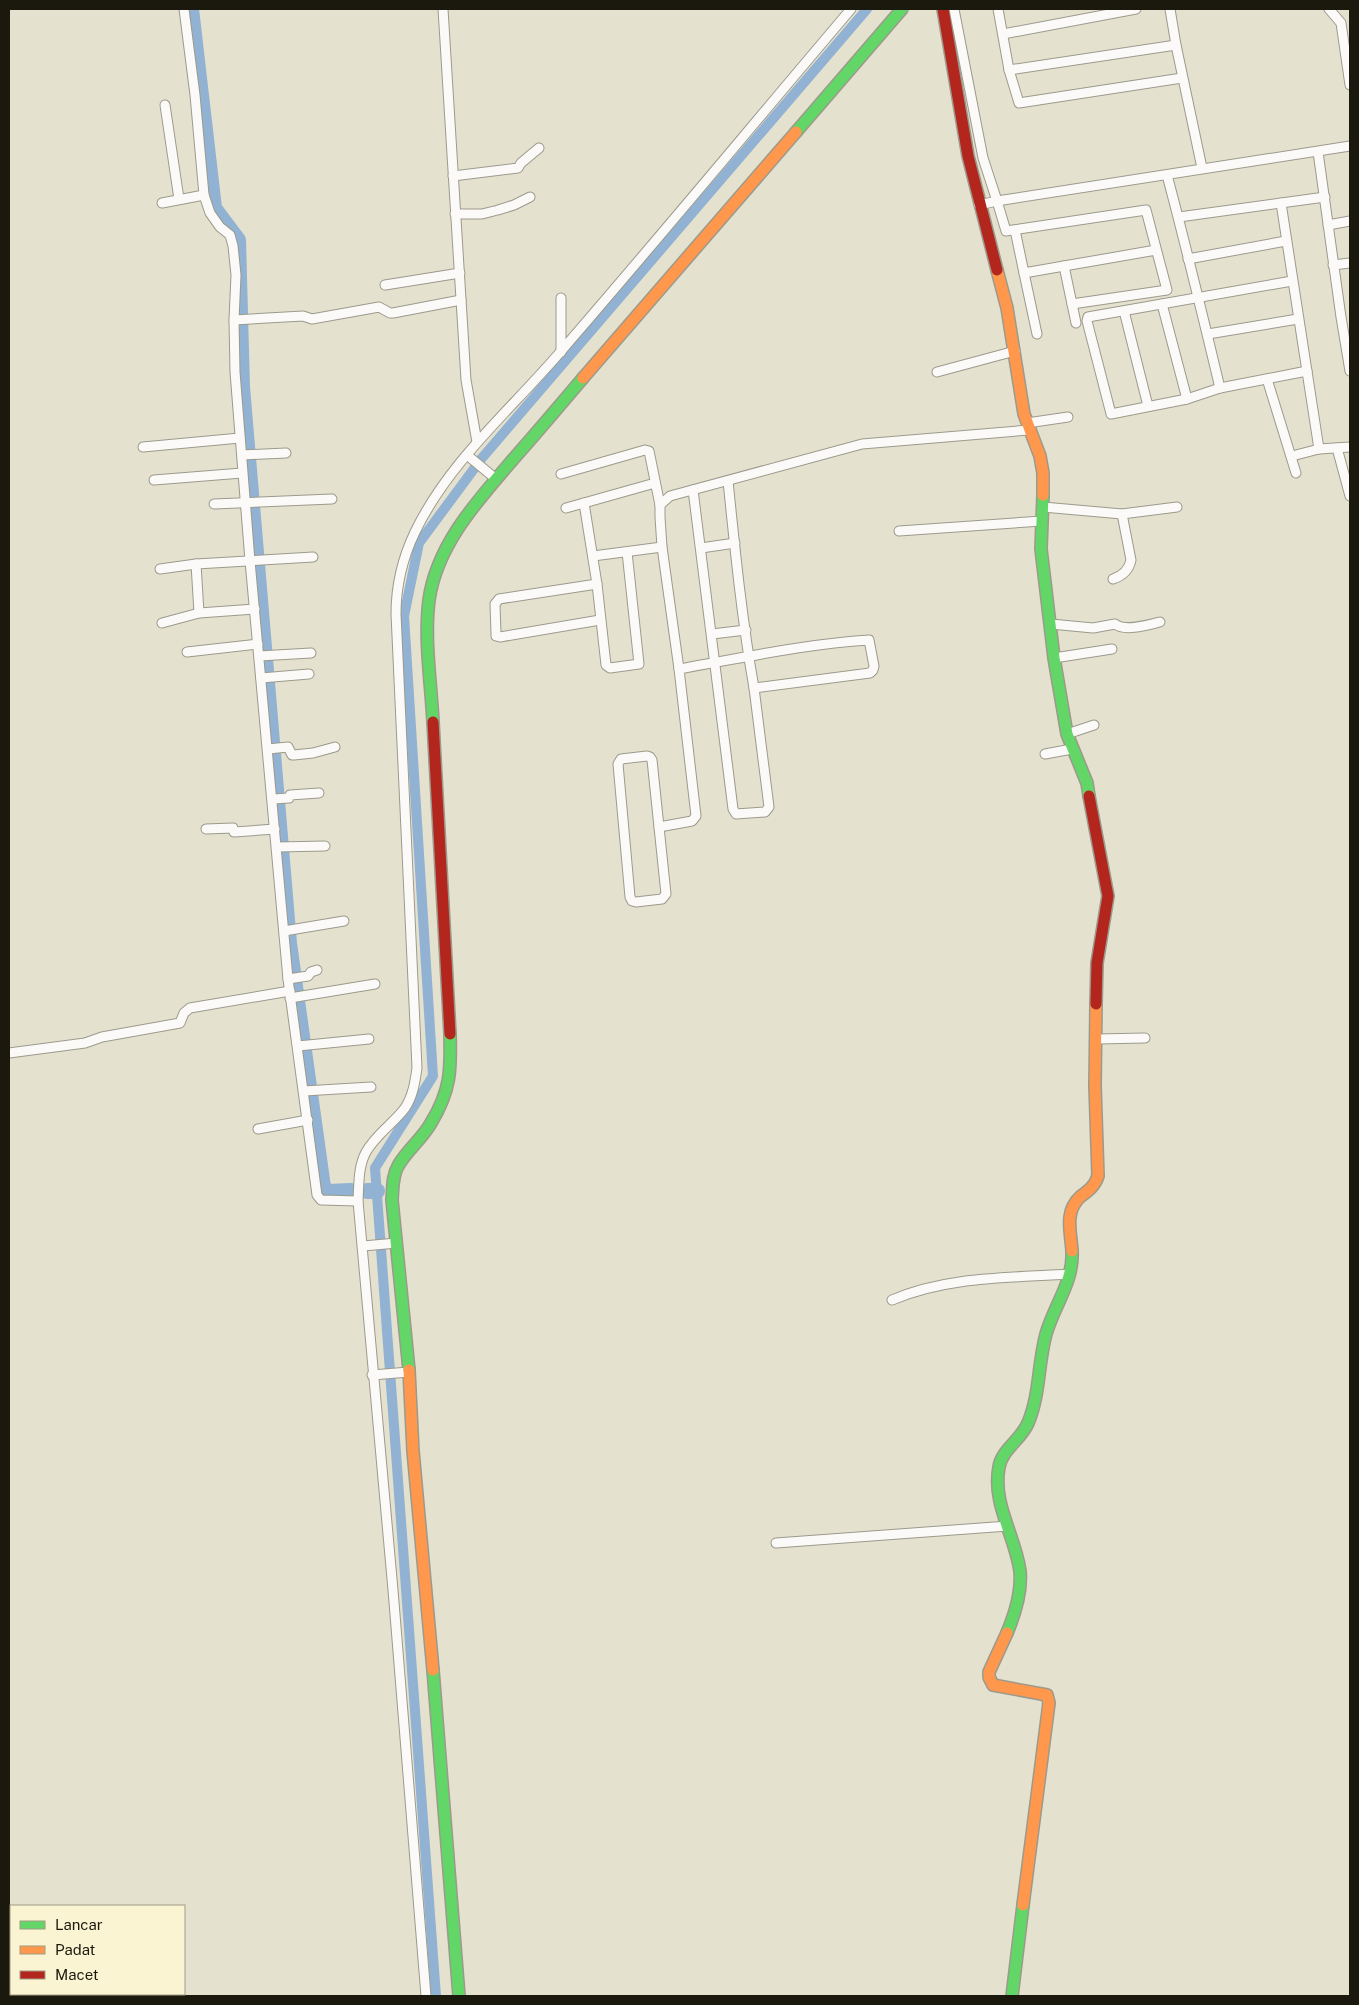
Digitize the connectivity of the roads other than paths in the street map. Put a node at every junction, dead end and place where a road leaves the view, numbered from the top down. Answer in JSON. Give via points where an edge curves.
{"nodes":[{"id":1,"x":184,"y":9,"type":"edge"},
{"id":2,"x":443,"y":9,"type":"edge"},
{"id":3,"x":851,"y":9,"type":"edge"},
{"id":4,"x":902,"y":9,"type":"edge"},
{"id":5,"x":943,"y":9,"type":"edge"},
{"id":6,"x":954,"y":9,"type":"edge"},
{"id":7,"x":998,"y":9,"type":"edge"},
{"id":8,"x":1136,"y":9,"type":"edge"},
{"id":9,"x":1170,"y":9,"type":"edge"},
{"id":10,"x":1329,"y":9,"type":"edge"},
{"id":11,"x":1346,"y":21,"type":"edge"},
{"id":12,"x":1003,"y":34,"type":"junction"},
{"id":13,"x":1176,"y":45,"type":"junction"},
{"id":14,"x":1009,"y":70,"type":"junction"},
{"id":15,"x":1182,"y":78,"type":"junction"},
{"id":16,"x":1350,"y":85,"type":"edge"},
{"id":17,"x":165,"y":105,"type":"dead end"},
{"id":18,"x":1350,"y":146,"type":"edge"},
{"id":19,"x":539,"y":148,"type":"dead end"},
{"id":20,"x":1318,"y":152,"type":"junction"},
{"id":21,"x":1202,"y":168,"type":"junction"},
{"id":22,"x":1167,"y":175,"type":"junction"},
{"id":23,"x":453,"y":176,"type":"junction"},
{"id":24,"x":204,"y":195,"type":"junction"},
{"id":25,"x":530,"y":197,"type":"dead end"},
{"id":26,"x":1325,"y":197,"type":"junction"},
{"id":27,"x":179,"y":199,"type":"junction"},
{"id":28,"x":997,"y":201,"type":"junction"},
{"id":29,"x":162,"y":203,"type":"dead end"},
{"id":30,"x":1281,"y":203,"type":"junction"},
{"id":31,"x":979,"y":205,"type":"junction"},
{"id":32,"x":455,"y":214,"type":"junction"},
{"id":33,"x":1178,"y":217,"type":"junction"},
{"id":34,"x":1350,"y":221,"type":"edge"},
{"id":35,"x":1328,"y":225,"type":"junction"},
{"id":36,"x":1015,"y":230,"type":"junction"},
{"id":37,"x":1286,"y":241,"type":"junction"},
{"id":38,"x":1156,"y":250,"type":"junction"},
{"id":39,"x":1188,"y":258,"type":"junction"},
{"id":40,"x":1350,"y":263,"type":"edge"},
{"id":41,"x":1333,"y":265,"type":"junction"},
{"id":42,"x":1064,"y":266,"type":"junction"},
{"id":43,"x":1024,"y":273,"type":"junction"},
{"id":44,"x":460,"y":274,"type":"junction"},
{"id":45,"x":1292,"y":282,"type":"junction"},
{"id":46,"x":385,"y":285,"type":"dead end"},
{"id":47,"x":561,"y":298,"type":"dead end"},
{"id":48,"x":1197,"y":298,"type":"junction"},
{"id":49,"x":461,"y":300,"type":"junction"},
{"id":50,"x":1072,"y":304,"type":"junction"},
{"id":51,"x":1162,"y":304,"type":"junction"},
{"id":52,"x":1124,"y":311,"type":"junction"},
{"id":53,"x":1298,"y":319,"type":"junction"},
{"id":54,"x":236,"y":320,"type":"junction"},
{"id":55,"x":1076,"y":323,"type":"dead end"},
{"id":56,"x":1037,"y":334,"type":"dead end"},
{"id":57,"x":1208,"y":334,"type":"junction"},
{"id":58,"x":1014,"y":350,"type":"junction"},
{"id":59,"x":561,"y":352,"type":"junction"},
{"id":60,"x":1307,"y":371,"type":"junction"},
{"id":61,"x":938,"y":372,"type":"dead end"},
{"id":62,"x":1350,"y":372,"type":"edge"},
{"id":63,"x":1267,"y":379,"type":"junction"},
{"id":64,"x":1220,"y":388,"type":"junction"},
{"id":65,"x":1187,"y":399,"type":"junction"},
{"id":66,"x":1148,"y":406,"type":"junction"},
{"id":67,"x":1068,"y":417,"type":"dead end"},
{"id":68,"x":1028,"y":427,"type":"junction"},
{"id":69,"x":240,"y":438,"type":"junction"},
{"id":70,"x":477,"y":442,"type":"junction"},
{"id":71,"x":143,"y":447,"type":"dead end"},
{"id":72,"x":1350,"y":447,"type":"edge"},
{"id":73,"x":1337,"y":448,"type":"junction"},
{"id":74,"x":1319,"y":449,"type":"junction"},
{"id":75,"x":286,"y":453,"type":"dead end"},
{"id":76,"x":245,"y":455,"type":"junction"},
{"id":77,"x":1292,"y":456,"type":"junction"},
{"id":78,"x":469,"y":457,"type":"junction"},
{"id":79,"x":242,"y":472,"type":"junction"},
{"id":80,"x":1296,"y":473,"type":"dead end"},
{"id":81,"x":561,"y":474,"type":"dead end"},
{"id":82,"x":493,"y":477,"type":"junction"},
{"id":83,"x":154,"y":480,"type":"dead end"},
{"id":84,"x":728,"y":482,"type":"junction"},
{"id":85,"x":655,"y":483,"type":"junction"},
{"id":86,"x":693,"y":490,"type":"junction"},
{"id":87,"x":1350,"y":496,"type":"edge"},
{"id":88,"x":332,"y":499,"type":"dead end"},
{"id":89,"x":584,"y":503,"type":"junction"},
{"id":90,"x":214,"y":504,"type":"dead end"},
{"id":91,"x":250,"y":504,"type":"junction"},
{"id":92,"x":660,"y":506,"type":"junction"},
{"id":93,"x":1043,"y":507,"type":"junction"},
{"id":94,"x":1177,"y":507,"type":"dead end"},
{"id":95,"x":566,"y":508,"type":"dead end"},
{"id":96,"x":1122,"y":514,"type":"junction"},
{"id":97,"x":1042,"y":521,"type":"junction"},
{"id":98,"x":900,"y":531,"type":"dead end"},
{"id":99,"x":735,"y":543,"type":"junction"},
{"id":100,"x":662,"y":547,"type":"junction"},
{"id":101,"x":701,"y":548,"type":"junction"},
{"id":102,"x":627,"y":552,"type":"junction"},
{"id":103,"x":593,"y":556,"type":"junction"},
{"id":104,"x":313,"y":557,"type":"dead end"},
{"id":105,"x":254,"y":560,"type":"junction"},
{"id":106,"x":196,"y":564,"type":"junction"},
{"id":107,"x":160,"y":569,"type":"dead end"},
{"id":108,"x":1113,"y":579,"type":"dead end"},
{"id":109,"x":597,"y":584,"type":"junction"},
{"id":110,"x":255,"y":609,"type":"junction"},
{"id":111,"x":199,"y":612,"type":"junction"},
{"id":112,"x":600,"y":620,"type":"junction"},
{"id":113,"x":1160,"y":622,"type":"dead end"},
{"id":114,"x":162,"y":623,"type":"dead end"},
{"id":115,"x":1051,"y":624,"type":"junction"},
{"id":116,"x":746,"y":630,"type":"junction"},
{"id":117,"x":712,"y":634,"type":"junction"},
{"id":118,"x":258,"y":644,"type":"junction"},
{"id":119,"x":1112,"y":649,"type":"dead end"},
{"id":120,"x":187,"y":652,"type":"dead end"},
{"id":121,"x":311,"y":653,"type":"dead end"},
{"id":122,"x":263,"y":656,"type":"junction"},
{"id":123,"x":749,"y":657,"type":"junction"},
{"id":124,"x":1054,"y":658,"type":"junction"},
{"id":125,"x":716,"y":663,"type":"junction"},
{"id":126,"x":679,"y":669,"type":"junction"},
{"id":127,"x":309,"y":674,"type":"dead end"},
{"id":128,"x":265,"y":678,"type":"junction"},
{"id":129,"x":754,"y":688,"type":"junction"},
{"id":130,"x":1094,"y":725,"type":"dead end"},
{"id":131,"x":1067,"y":734,"type":"junction"},
{"id":132,"x":335,"y":747,"type":"dead end"},
{"id":133,"x":271,"y":749,"type":"junction"},
{"id":134,"x":1072,"y":749,"type":"junction"},
{"id":135,"x":1045,"y":754,"type":"dead end"},
{"id":136,"x":319,"y":793,"type":"dead end"},
{"id":137,"x":276,"y":798,"type":"junction"},
{"id":138,"x":659,"y":827,"type":"junction"},
{"id":139,"x":206,"y":829,"type":"dead end"},
{"id":140,"x":275,"y":829,"type":"junction"},
{"id":141,"x":325,"y":846,"type":"dead end"},
{"id":142,"x":280,"y":847,"type":"junction"},
{"id":143,"x":344,"y":921,"type":"dead end"},
{"id":144,"x":287,"y":930,"type":"junction"},
{"id":145,"x":317,"y":970,"type":"dead end"},
{"id":146,"x":293,"y":978,"type":"junction"},
{"id":147,"x":375,"y":984,"type":"dead end"},
{"id":148,"x":294,"y":996,"type":"junction"},
{"id":149,"x":1145,"y":1038,"type":"dead end"},
{"id":150,"x":369,"y":1039,"type":"dead end"},
{"id":151,"x":1097,"y":1039,"type":"junction"},
{"id":152,"x":302,"y":1046,"type":"junction"},
{"id":153,"x":9,"y":1052,"type":"edge"},
{"id":154,"x":371,"y":1087,"type":"dead end"},
{"id":155,"x":308,"y":1090,"type":"junction"},
{"id":156,"x":308,"y":1120,"type":"junction"},
{"id":157,"x":258,"y":1129,"type":"dead end"},
{"id":158,"x":358,"y":1201,"type":"junction"},
{"id":159,"x":393,"y":1243,"type":"junction"},
{"id":160,"x":368,"y":1246,"type":"junction"},
{"id":161,"x":1070,"y":1274,"type":"junction"},
{"id":162,"x":892,"y":1300,"type":"dead end"},
{"id":163,"x":407,"y":1372,"type":"junction"},
{"id":164,"x":374,"y":1375,"type":"junction"},
{"id":165,"x":1008,"y":1526,"type":"junction"},
{"id":166,"x":776,"y":1543,"type":"dead end"},
{"id":167,"x":426,"y":1996,"type":"edge"},
{"id":168,"x":459,"y":1996,"type":"edge"},
{"id":169,"x":1012,"y":1996,"type":"edge"}],
"edges":[{"from":1,"to":24,"type":"street"},
{"from":2,"to":23,"type":"street"},
{"from":3,"to":59,"type":"street"},
{"from":4,"to":82,"type":"street"},
{"from":5,"to":31,"type":"street"},
{"from":6,"to":28,"type":"street","via":[[983,158]]},
{"from":7,"to":12,"type":"street"},
{"from":8,"to":12,"type":"street"},
{"from":9,"to":13,"type":"street"},
{"from":10,"to":11,"type":"street"},
{"from":11,"to":16,"type":"street"},
{"from":12,"to":14,"type":"street"},
{"from":13,"to":14,"type":"street"},
{"from":13,"to":15,"type":"street"},
{"from":14,"to":15,"type":"street","via":[[1019,103]]},
{"from":15,"to":21,"type":"street"},
{"from":17,"to":27,"type":"street"},
{"from":18,"to":20,"type":"street"},
{"from":19,"to":23,"type":"street","via":[[518,168]]},
{"from":20,"to":21,"type":"street"},
{"from":20,"to":26,"type":"street"},
{"from":21,"to":22,"type":"street"},
{"from":22,"to":28,"type":"street"},
{"from":22,"to":33,"type":"street"},
{"from":23,"to":32,"type":"street"},
{"from":24,"to":27,"type":"street"},
{"from":24,"to":54,"type":"street","via":[[210,213],[232,240]]},
{"from":25,"to":32,"type":"street","via":[[482,214]]},
{"from":26,"to":30,"type":"street"},
{"from":26,"to":35,"type":"street"},
{"from":27,"to":29,"type":"street"},
{"from":28,"to":31,"type":"street"},
{"from":28,"to":36,"type":"street","via":[[1006,231]]},
{"from":30,"to":33,"type":"street"},
{"from":30,"to":37,"type":"street"},
{"from":31,"to":58,"type":"street","via":[[1007,308]]},
{"from":32,"to":44,"type":"street"},
{"from":33,"to":39,"type":"street"},
{"from":34,"to":35,"type":"street"},
{"from":35,"to":41,"type":"street"},
{"from":36,"to":38,"type":"street","via":[[1146,210]]},
{"from":36,"to":43,"type":"street"},
{"from":37,"to":39,"type":"street"},
{"from":37,"to":45,"type":"street"},
{"from":38,"to":42,"type":"street"},
{"from":38,"to":50,"type":"street","via":[[1167,290]]},
{"from":39,"to":48,"type":"street"},
{"from":40,"to":41,"type":"street"},
{"from":41,"to":62,"type":"street"},
{"from":42,"to":43,"type":"street"},
{"from":42,"to":50,"type":"street"},
{"from":43,"to":56,"type":"street"},
{"from":44,"to":46,"type":"street"},
{"from":44,"to":49,"type":"street"},
{"from":45,"to":48,"type":"street"},
{"from":45,"to":53,"type":"street"},
{"from":47,"to":59,"type":"street"},
{"from":48,"to":51,"type":"street"},
{"from":48,"to":57,"type":"street"},
{"from":49,"to":54,"type":"street","via":[[393,313],[379,307],[312,319],[303,316]]},
{"from":49,"to":70,"type":"street","via":[[469,403]]},
{"from":50,"to":55,"type":"street"},
{"from":51,"to":52,"type":"street"},
{"from":51,"to":65,"type":"street"},
{"from":52,"to":66,"type":"street"},
{"from":52,"to":66,"type":"street","via":[[1088,317],[1087,321],[1110,413]]},
{"from":53,"to":57,"type":"street"},
{"from":53,"to":60,"type":"street"},
{"from":54,"to":69,"type":"street"},
{"from":57,"to":64,"type":"street"},
{"from":58,"to":61,"type":"street"},
{"from":58,"to":68,"type":"street"},
{"from":59,"to":70,"type":"street"},
{"from":60,"to":63,"type":"street"},
{"from":60,"to":74,"type":"street"},
{"from":63,"to":64,"type":"street"},
{"from":63,"to":77,"type":"street"},
{"from":64,"to":65,"type":"street"},
{"from":65,"to":66,"type":"street"},
{"from":67,"to":68,"type":"street"},
{"from":68,"to":84,"type":"street","via":[[862,444]]},
{"from":68,"to":93,"type":"street","via":[[1040,456]]},
{"from":69,"to":71,"type":"street"},
{"from":69,"to":76,"type":"street"},
{"from":70,"to":78,"type":"street"},
{"from":72,"to":73,"type":"street"},
{"from":73,"to":74,"type":"street"},
{"from":73,"to":87,"type":"street"},
{"from":74,"to":77,"type":"street"},
{"from":75,"to":76,"type":"street"},
{"from":76,"to":79,"type":"street"},
{"from":77,"to":80,"type":"street"},
{"from":78,"to":82,"type":"street"},
{"from":78,"to":158,"type":"street","via":[[445,482],[415,532],[402,568],[396,598],[417,1068],[414,1088],[405,1108],[366,1152],[360,1169]]},
{"from":79,"to":83,"type":"street"},
{"from":79,"to":91,"type":"street"},
{"from":81,"to":85,"type":"street","via":[[645,450],[651,454]]},
{"from":82,"to":159,"type":"street","via":[[456,528],[441,556],[428,605],[451,1070],[445,1095],[431,1124],[398,1167],[393,1181]]},
{"from":84,"to":86,"type":"street"},
{"from":84,"to":99,"type":"street"},
{"from":85,"to":89,"type":"street"},
{"from":85,"to":92,"type":"street"},
{"from":86,"to":92,"type":"street","via":[[670,496]]},
{"from":86,"to":101,"type":"street"},
{"from":88,"to":91,"type":"street"},
{"from":89,"to":95,"type":"street"},
{"from":89,"to":103,"type":"street"},
{"from":90,"to":91,"type":"street"},
{"from":91,"to":105,"type":"street"},
{"from":92,"to":100,"type":"street"},
{"from":93,"to":96,"type":"street"},
{"from":93,"to":97,"type":"street"},
{"from":94,"to":96,"type":"street"},
{"from":96,"to":108,"type":"street","via":[[1131,560],[1124,574]]},
{"from":97,"to":98,"type":"street"},
{"from":97,"to":115,"type":"street","via":[[1041,549]]},
{"from":99,"to":101,"type":"street"},
{"from":99,"to":116,"type":"street"},
{"from":100,"to":102,"type":"street"},
{"from":100,"to":126,"type":"street"},
{"from":101,"to":117,"type":"street"},
{"from":102,"to":103,"type":"street"},
{"from":102,"to":112,"type":"street","via":[[639,664],[607,667]]},
{"from":103,"to":109,"type":"street"},
{"from":104,"to":105,"type":"street"},
{"from":105,"to":106,"type":"street"},
{"from":105,"to":110,"type":"street"},
{"from":106,"to":107,"type":"street"},
{"from":106,"to":111,"type":"street"},
{"from":109,"to":112,"type":"street"},
{"from":109,"to":112,"type":"street","via":[[499,599],[495,604],[496,636]]},
{"from":110,"to":111,"type":"street"},
{"from":110,"to":118,"type":"street"},
{"from":111,"to":114,"type":"street"},
{"from":113,"to":115,"type":"street","via":[[1132,627],[1115,624],[1092,628]]},
{"from":115,"to":124,"type":"street"},
{"from":116,"to":117,"type":"street"},
{"from":116,"to":123,"type":"street"},
{"from":117,"to":125,"type":"street"},
{"from":118,"to":120,"type":"street"},
{"from":118,"to":122,"type":"street"},
{"from":119,"to":124,"type":"street"},
{"from":121,"to":122,"type":"street"},
{"from":122,"to":128,"type":"street"},
{"from":123,"to":125,"type":"street"},
{"from":123,"to":129,"type":"street"},
{"from":123,"to":129,"type":"street","via":[[840,643],[869,640],[871,644],[874,666],[870,673]]},
{"from":124,"to":131,"type":"street"},
{"from":125,"to":126,"type":"street"},
{"from":125,"to":129,"type":"street","via":[[736,814],[765,812],[769,807]]},
{"from":126,"to":138,"type":"street","via":[[696,816],[692,821]]},
{"from":127,"to":128,"type":"street"},
{"from":128,"to":133,"type":"street"},
{"from":130,"to":131,"type":"street"},
{"from":131,"to":134,"type":"street"},
{"from":132,"to":133,"type":"street","via":[[294,755],[288,747]]},
{"from":133,"to":137,"type":"street"},
{"from":134,"to":135,"type":"street"},
{"from":134,"to":151,"type":"street","via":[[1087,782],[1108,896],[1097,963]]},
{"from":136,"to":137,"type":"street"},
{"from":137,"to":140,"type":"street"},
{"from":138,"to":138,"type":"street","via":[[666,894],[662,899],[632,901],[618,760],[650,756]]},
{"from":139,"to":140,"type":"street","via":[[233,828],[234,832]]},
{"from":140,"to":142,"type":"street"},
{"from":141,"to":142,"type":"street"},
{"from":142,"to":144,"type":"street"},
{"from":143,"to":144,"type":"street"},
{"from":144,"to":146,"type":"street"},
{"from":145,"to":146,"type":"street","via":[[308,976]]},
{"from":146,"to":148,"type":"street"},
{"from":147,"to":148,"type":"street"},
{"from":148,"to":152,"type":"street"},
{"from":148,"to":153,"type":"street","via":[[190,1008],[180,1023],[169,1026],[114,1034],[85,1044]]},
{"from":149,"to":151,"type":"street"},
{"from":150,"to":152,"type":"street"},
{"from":151,"to":161,"type":"street","via":[[1098,1176],[1070,1213],[1073,1251]]},
{"from":152,"to":155,"type":"street"},
{"from":154,"to":155,"type":"street"},
{"from":155,"to":156,"type":"street"},
{"from":156,"to":157,"type":"street"},
{"from":156,"to":158,"type":"street","via":[[318,1198]]},
{"from":158,"to":160,"type":"street"},
{"from":159,"to":160,"type":"street"},
{"from":159,"to":163,"type":"street"},
{"from":160,"to":164,"type":"street"},
{"from":161,"to":162,"type":"street","via":[[958,1282],[931,1286]]},
{"from":161,"to":165,"type":"street","via":[[1044,1342],[1036,1403],[1026,1428],[1002,1457],[999,1466],[1000,1510]]},
{"from":163,"to":164,"type":"street"},
{"from":163,"to":168,"type":"street"},
{"from":164,"to":167,"type":"street"},
{"from":165,"to":166,"type":"street"},
{"from":165,"to":169,"type":"street","via":[[1020,1571],[1020,1596],[989,1677],[993,1685],[1047,1695],[1049,1703]]}]}
